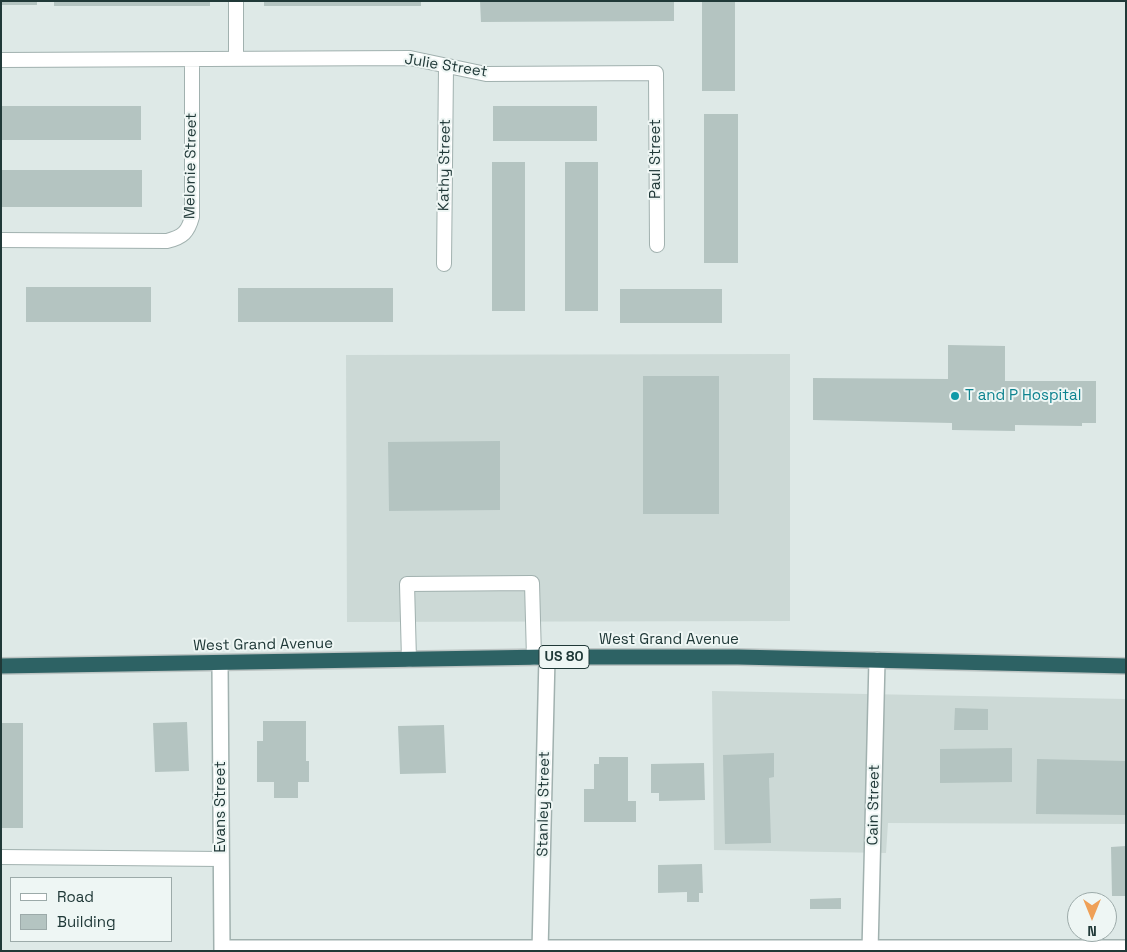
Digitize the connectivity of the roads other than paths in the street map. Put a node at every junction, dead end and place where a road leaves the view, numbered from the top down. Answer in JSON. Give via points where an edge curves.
{"nodes":[{"id":1,"x":236,"y":1,"type":"edge"},
{"id":2,"x":236,"y":59,"type":"junction"},
{"id":3,"x":1,"y":60,"type":"edge"},
{"id":4,"x":192,"y":60,"type":"junction"},
{"id":5,"x":446,"y":67,"type":"junction"},
{"id":6,"x":656,"y":73,"type":"joint"},
{"id":7,"x":1,"y":240,"type":"edge"},
{"id":8,"x":657,"y":246,"type":"dead end"},
{"id":9,"x":444,"y":264,"type":"dead end"},
{"id":10,"x":540,"y":657,"type":"junction"},
{"id":11,"x":409,"y":660,"type":"junction"},
{"id":12,"x":877,"y":660,"type":"junction"},
{"id":13,"x":220,"y":663,"type":"junction"},
{"id":14,"x":1,"y":666,"type":"edge"},
{"id":15,"x":1126,"y":666,"type":"edge"},
{"id":16,"x":1,"y":857,"type":"edge"},
{"id":17,"x":221,"y":859,"type":"junction"},
{"id":18,"x":1126,"y":948,"type":"edge"},
{"id":19,"x":222,"y":949,"type":"edge"},
{"id":20,"x":540,"y":949,"type":"edge"},
{"id":21,"x":870,"y":950,"type":"edge"}],
"edges":[{"from":1,"to":2,"type":"lane"},
{"from":2,"to":4,"type":"lane","name":"Julie Street"},
{"from":2,"to":5,"type":"lane","name":"Julie Street","via":[[410,58]]},
{"from":3,"to":4,"type":"lane","name":"Julie Street"},
{"from":4,"to":7,"type":"lane","name":"Melonie Street","via":[[192,217],[188,231],[180,238],[167,240]]},
{"from":5,"to":6,"type":"lane","name":"Julie Street","via":[[486,74]]},
{"from":5,"to":9,"type":"lane","name":"Kathy Street"},
{"from":6,"to":8,"type":"lane","name":"Paul Street"},
{"from":10,"to":11,"type":"highway","name":"West Grand Avenue","number":"US 80"},
{"from":10,"to":11,"type":"lane","via":[[532,583],[407,584]]},
{"from":10,"to":12,"type":"highway","name":"West Grand Avenue","number":"US 80"},
{"from":10,"to":20,"type":"street","name":"Stanley Street"},
{"from":11,"to":13,"type":"highway","name":"West Grand Avenue","number":"US 80"},
{"from":12,"to":15,"type":"highway","name":"West Grand Avenue","number":"US 80"},
{"from":12,"to":21,"type":"street","name":"Cain Street"},
{"from":13,"to":14,"type":"highway","name":"West Grand Avenue","number":"US 80"},
{"from":13,"to":17,"type":"street","name":"Evans Street"},
{"from":16,"to":17,"type":"lane"},
{"from":17,"to":19,"type":"street","name":"Evans Street"},
{"from":18,"to":21,"type":"street"},
{"from":19,"to":20,"type":"street"},
{"from":20,"to":21,"type":"street"}]}
